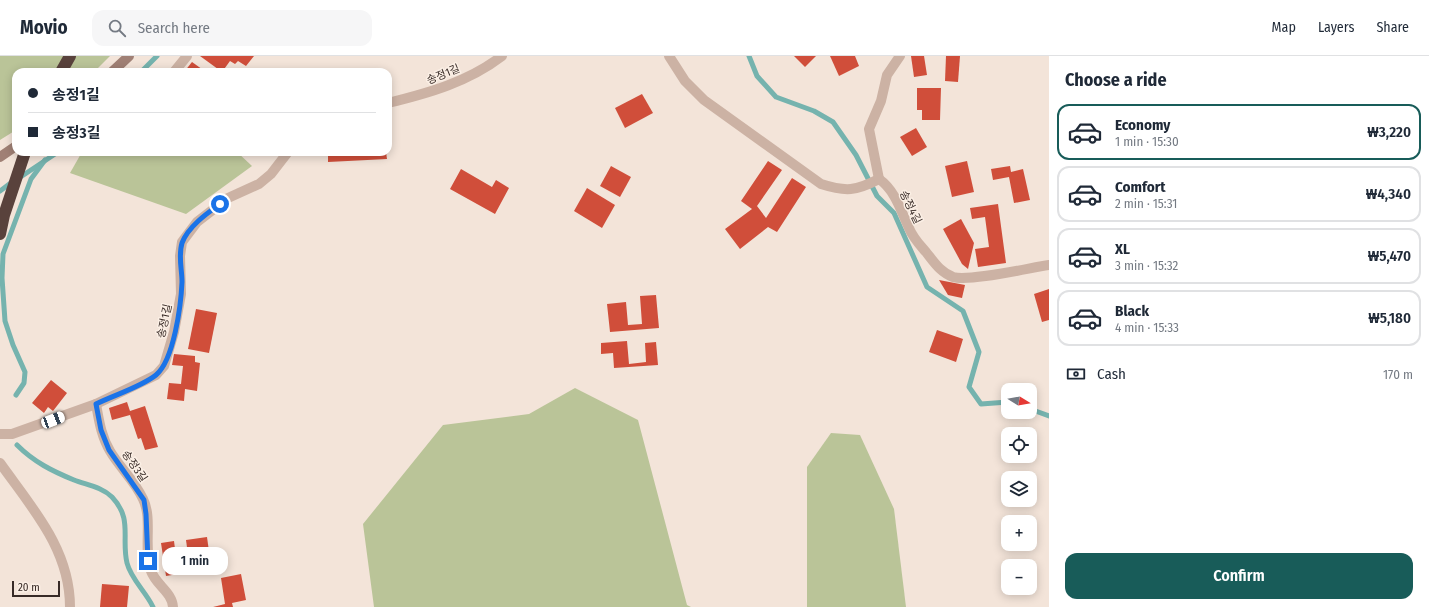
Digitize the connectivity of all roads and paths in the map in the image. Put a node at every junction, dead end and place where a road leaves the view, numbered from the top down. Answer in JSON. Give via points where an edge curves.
{"nodes":[{"id":1,"x":70,"y":56,"type":"edge"},
{"id":2,"x":129,"y":56,"type":"edge"},
{"id":3,"x":187,"y":56,"type":"edge"},
{"id":4,"x":502,"y":56,"type":"edge"},
{"id":5,"x":669,"y":56,"type":"edge"},
{"id":6,"x":900,"y":56,"type":"edge"},
{"id":7,"x":63,"y":68,"type":"edge"},
{"id":8,"x":116,"y":68,"type":"edge"},
{"id":9,"x":177,"y":68,"type":"edge"},
{"id":10,"x":392,"y":102,"type":"edge"},
{"id":11,"x":12,"y":149,"type":"edge"},
{"id":12,"x":24,"y":156,"type":"edge"},
{"id":13,"x":285,"y":156,"type":"edge"},
{"id":14,"x":0,"y":158,"type":"edge"},
{"id":15,"x":879,"y":179,"type":"junction"},
{"id":16,"x":0,"y":234,"type":"edge"},
{"id":17,"x":1049,"y":265,"type":"edge"},
{"id":18,"x":96,"y":404,"type":"junction"},
{"id":19,"x":0,"y":434,"type":"edge"},
{"id":20,"x":0,"y":463,"type":"edge"},
{"id":21,"x":70,"y":607,"type":"edge"},
{"id":22,"x":173,"y":607,"type":"edge"}],
"edges":[{"from":1,"to":7,"type":"highway"},
{"from":2,"to":8,"type":"street"},
{"from":3,"to":9,"type":"street"},
{"from":4,"to":10,"type":"street","name":"송정1길","via":[[471,76],[451,85],[428,94]]},
{"from":5,"to":15,"type":"street","via":[[685,81],[704,100],[821,184],[840,190],[856,189]]},
{"from":6,"to":15,"type":"street","via":[[887,75],[881,101],[869,128]]},
{"from":11,"to":14,"type":"street"},
{"from":12,"to":16,"type":"highway"},
{"from":13,"to":18,"type":"street","name":"송정1길","via":[[271,174],[259,184],[228,198],[197,222],[182,242],[181,294],[164,366],[156,375]]},
{"from":15,"to":17,"type":"street","name":"송정4길","via":[[888,186],[900,206],[913,238],[937,268],[953,277],[967,278]]},
{"from":18,"to":19,"type":"street","name":"송정1길","via":[[12,434]]},
{"from":18,"to":22,"type":"street","name":"송정3길","via":[[101,430],[109,450],[144,500],[146,547],[152,574],[168,593]]},
{"from":20,"to":21,"type":"street","via":[[35,511],[62,558],[70,584]]}]}
